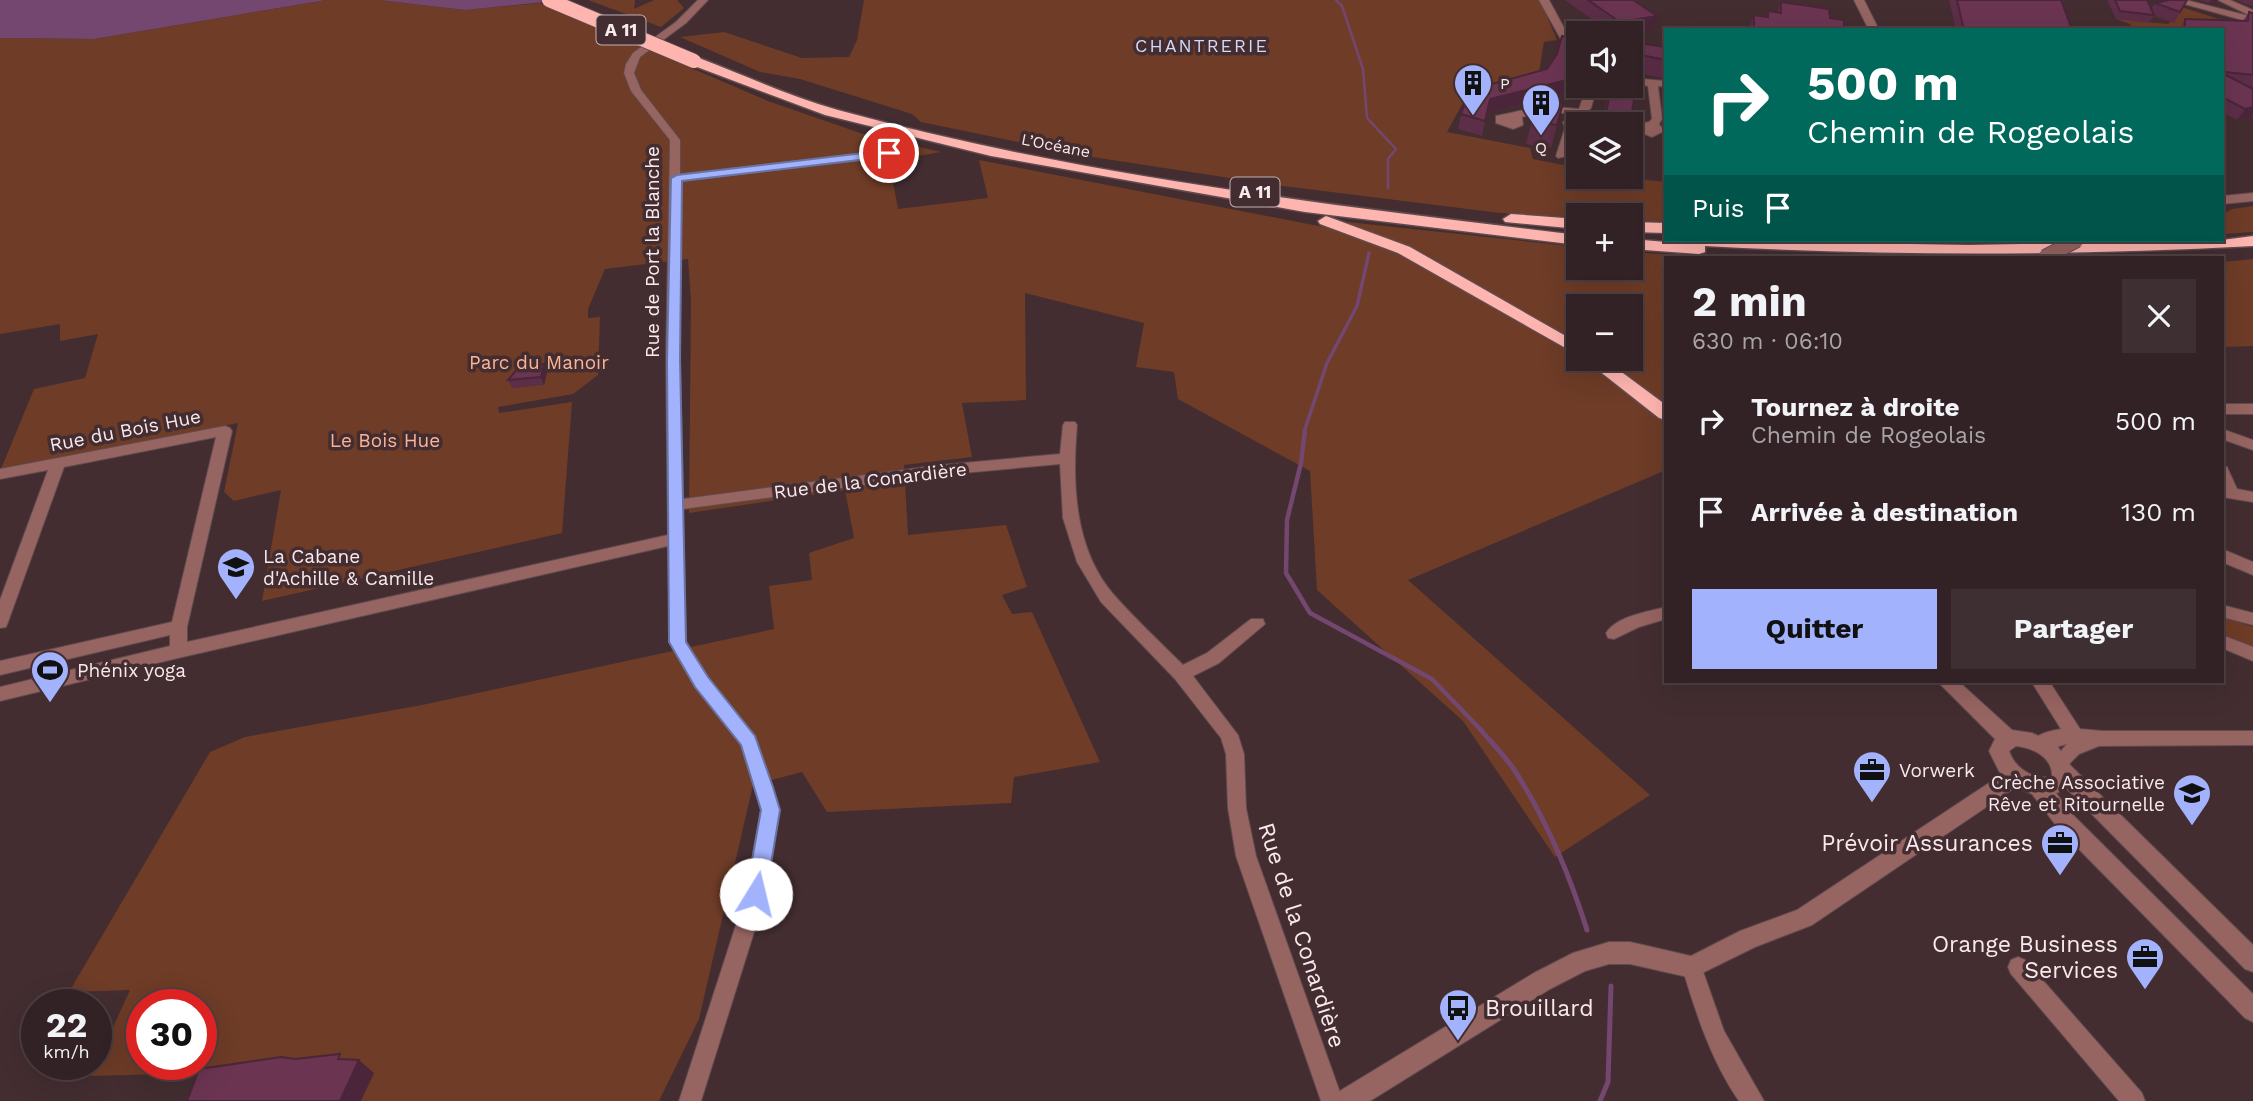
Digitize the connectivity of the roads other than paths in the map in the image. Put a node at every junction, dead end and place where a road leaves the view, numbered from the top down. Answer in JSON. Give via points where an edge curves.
{"nodes":[{"id":1,"x":549,"y":0,"type":"edge"},
{"id":2,"x":569,"y":0,"type":"edge"},
{"id":3,"x":703,"y":0,"type":"edge"},
{"id":4,"x":1544,"y":0,"type":"edge"},
{"id":5,"x":1859,"y":0,"type":"edge"},
{"id":6,"x":2175,"y":0,"type":"edge"},
{"id":7,"x":2223,"y":0,"type":"edge"},
{"id":8,"x":2253,"y":13,"type":"edge"},
{"id":9,"x":2253,"y":20,"type":"edge"},
{"id":10,"x":1873,"y":28,"type":"edge"},
{"id":11,"x":1566,"y":41,"type":"edge"},
{"id":12,"x":698,"y":58,"type":"junction"},
{"id":13,"x":1643,"y":83,"type":"edge"},
{"id":14,"x":1653,"y":84,"type":"junction"},
{"id":15,"x":1664,"y":84,"type":"edge"},
{"id":16,"x":1511,"y":116,"type":"dead end"},
{"id":17,"x":1566,"y":118,"type":"edge"},
{"id":18,"x":1652,"y":125,"type":"dead end"},
{"id":19,"x":1566,"y":148,"type":"edge"},
{"id":20,"x":889,"y":153,"type":"dead end"},
{"id":21,"x":1562,"y":156,"type":"dead end"},
{"id":22,"x":677,"y":178,"type":"junction"},
{"id":23,"x":1206,"y":192,"type":"junction"},
{"id":24,"x":2253,"y":196,"type":"edge"},
{"id":25,"x":2224,"y":197,"type":"edge"},
{"id":26,"x":1463,"y":220,"type":"junction"},
{"id":27,"x":1566,"y":223,"type":"edge"},
{"id":28,"x":1643,"y":227,"type":"edge"},
{"id":29,"x":1664,"y":228,"type":"edge"},
{"id":30,"x":1566,"y":231,"type":"edge"},
{"id":31,"x":1643,"y":237,"type":"edge"},
{"id":32,"x":1566,"y":239,"type":"edge"},
{"id":33,"x":1664,"y":239,"type":"edge"},
{"id":34,"x":2253,"y":241,"type":"edge"},
{"id":35,"x":1738,"y":242,"type":"edge"},
{"id":36,"x":2073,"y":242,"type":"edge"},
{"id":37,"x":1643,"y":245,"type":"edge"},
{"id":38,"x":2253,"y":250,"type":"edge"},
{"id":39,"x":1875,"y":256,"type":"edge"},
{"id":40,"x":2047,"y":256,"type":"edge"},
{"id":41,"x":2095,"y":256,"type":"edge"},
{"id":42,"x":1566,"y":343,"type":"edge"},
{"id":43,"x":1608,"y":371,"type":"edge"},
{"id":44,"x":2224,"y":409,"type":"edge"},
{"id":45,"x":2253,"y":410,"type":"edge"},
{"id":46,"x":1664,"y":413,"type":"edge"},
{"id":47,"x":1070,"y":425,"type":"dead end"},
{"id":48,"x":2224,"y":435,"type":"edge"},
{"id":49,"x":2253,"y":445,"type":"edge"},
{"id":50,"x":1067,"y":458,"type":"junction"},
{"id":51,"x":58,"y":463,"type":"junction"},
{"id":52,"x":0,"y":474,"type":"edge"},
{"id":53,"x":2227,"y":493,"type":"edge"},
{"id":54,"x":2253,"y":497,"type":"edge"},
{"id":55,"x":675,"y":505,"type":"junction"},
{"id":56,"x":674,"y":538,"type":"junction"},
{"id":57,"x":2224,"y":556,"type":"edge"},
{"id":58,"x":2253,"y":569,"type":"edge"},
{"id":59,"x":2224,"y":612,"type":"edge"},
{"id":60,"x":1664,"y":614,"type":"edge"},
{"id":61,"x":2253,"y":619,"type":"edge"},
{"id":62,"x":0,"y":622,"type":"edge"},
{"id":63,"x":1257,"y":624,"type":"dead end"},
{"id":64,"x":179,"y":627,"type":"junction"},
{"id":65,"x":1614,"y":633,"type":"dead end"},
{"id":66,"x":2224,"y":642,"type":"edge"},
{"id":67,"x":178,"y":652,"type":"junction"},
{"id":68,"x":2253,"y":654,"type":"edge"},
{"id":69,"x":0,"y":668,"type":"edge"},
{"id":70,"x":1181,"y":674,"type":"junction"},
{"id":71,"x":1948,"y":683,"type":"edge"},
{"id":72,"x":2041,"y":683,"type":"edge"},
{"id":73,"x":0,"y":694,"type":"edge"},
{"id":74,"x":2253,"y":738,"type":"edge"},
{"id":75,"x":2008,"y":739,"type":"junction"},
{"id":76,"x":2078,"y":741,"type":"junction"},
{"id":77,"x":2039,"y":744,"type":"junction"},
{"id":78,"x":2062,"y":767,"type":"junction"},
{"id":79,"x":2017,"y":777,"type":"junction"},
{"id":80,"x":2038,"y":786,"type":"junction"},
{"id":81,"x":2253,"y":961,"type":"edge"},
{"id":82,"x":1692,"y":967,"type":"junction"},
{"id":83,"x":2018,"y":967,"type":"dead end"},
{"id":84,"x":2253,"y":1010,"type":"edge"},
{"id":85,"x":690,"y":1101,"type":"edge"},
{"id":86,"x":1332,"y":1101,"type":"edge"},
{"id":87,"x":1348,"y":1101,"type":"edge"},
{"id":88,"x":1753,"y":1101,"type":"edge"},
{"id":89,"x":2134,"y":1101,"type":"edge"}],
"edges":[{"from":1,"to":12,"type":"highway","name":"L’Océane","number":"A 11","bridge":true},
{"from":2,"to":12,"type":"highway","name":"L’Océane","number":"A 11"},
{"from":3,"to":22,"type":"street","name":"Rue de Port la Blanche","via":[[680,24],[642,50],[630,69],[630,80],[676,140]]},
{"from":4,"to":11,"type":"street"},
{"from":5,"to":10,"type":"street"},
{"from":6,"to":9,"type":"street"},
{"from":7,"to":8,"type":"street"},
{"from":12,"to":23,"type":"highway","name":"L’Océane","number":"A 11","via":[[804,103],[899,132]]},
{"from":12,"to":26,"type":"highway","name":"L’Océane","number":"A 11","via":[[831,104],[961,138],[1232,188]]},
{"from":13,"to":14,"type":"street"},
{"from":14,"to":15,"type":"street"},
{"from":14,"to":18,"type":"street","via":[[1657,119]]},
{"from":16,"to":17,"type":"street","via":[[1543,109]]},
{"from":19,"to":21,"type":"street"},
{"from":20,"to":22,"type":"street"},
{"from":22,"to":55,"type":"street","name":"Rue de Port la Blanche"},
{"from":23,"to":32,"type":"highway","name":"L’Océane","number":"A 11"},
{"from":23,"to":42,"type":"highway","via":[[1334,223],[1382,240]]},
{"from":24,"to":25,"type":"street"},
{"from":26,"to":27,"type":"highway","via":[[1487,217]]},
{"from":26,"to":30,"type":"highway","name":"L’Océane","number":"A 11"},
{"from":28,"to":29,"type":"highway"},
{"from":31,"to":33,"type":"highway"},
{"from":34,"to":35,"type":"highway","via":[[1950,250]]},
{"from":36,"to":40,"type":"street","bridge":true},
{"from":37,"to":39,"type":"highway"},
{"from":38,"to":41,"type":"highway"},
{"from":43,"to":46,"type":"highway"},
{"from":44,"to":45,"type":"street"},
{"from":47,"to":50,"type":"street","name":"Rue de la Conardière"},
{"from":48,"to":49,"type":"street"},
{"from":50,"to":55,"type":"street","name":"Rue de la Conardière"},
{"from":50,"to":70,"type":"street","name":"Rue de la Conardière","via":[[1071,518],[1083,558],[1107,598]]},
{"from":51,"to":52,"type":"street","name":"Rue du Bois Hue"},
{"from":51,"to":62,"type":"street"},
{"from":51,"to":64,"type":"street","name":"Rue du Bois Hue","via":[[225,431]]},
{"from":53,"to":54,"type":"street"},
{"from":55,"to":56,"type":"street","name":"Rue de Port la Blanche"},
{"from":56,"to":67,"type":"street"},
{"from":56,"to":85,"type":"street","name":"Rue de Port la Blanche","via":[[678,642],[702,682],[749,742],[770,810],[756,894]]},
{"from":57,"to":58,"type":"street"},
{"from":59,"to":61,"type":"street"},
{"from":60,"to":65,"type":"street"},
{"from":63,"to":70,"type":"street","via":[[1213,658]]},
{"from":64,"to":67,"type":"street"},
{"from":64,"to":69,"type":"street"},
{"from":66,"to":68,"type":"street"},
{"from":67,"to":73,"type":"street"},
{"from":70,"to":86,"type":"street","name":"Rue de la Conardière","via":[[1229,735],[1246,856]]},
{"from":71,"to":75,"type":"street"},
{"from":72,"to":76,"type":"street"},
{"from":74,"to":76,"type":"street"},
{"from":75,"to":77,"type":"street"},
{"from":75,"to":79,"type":"street","via":[[2001,744],[2001,760]]},
{"from":76,"to":77,"type":"street","via":[[2058,737]]},
{"from":76,"to":78,"type":"street"},
{"from":77,"to":78,"type":"street"},
{"from":78,"to":80,"type":"street","via":[[2062,782]]},
{"from":78,"to":81,"type":"street"},
{"from":79,"to":80,"type":"street"},
{"from":79,"to":82,"type":"street","via":[[1804,918]]},
{"from":80,"to":84,"type":"street","via":[[2065,821]]},
{"from":82,"to":87,"type":"street","via":[[1630,953],[1581,961]]},
{"from":82,"to":88,"type":"street","via":[[1718,1040]]},
{"from":83,"to":89,"type":"street"}]}
